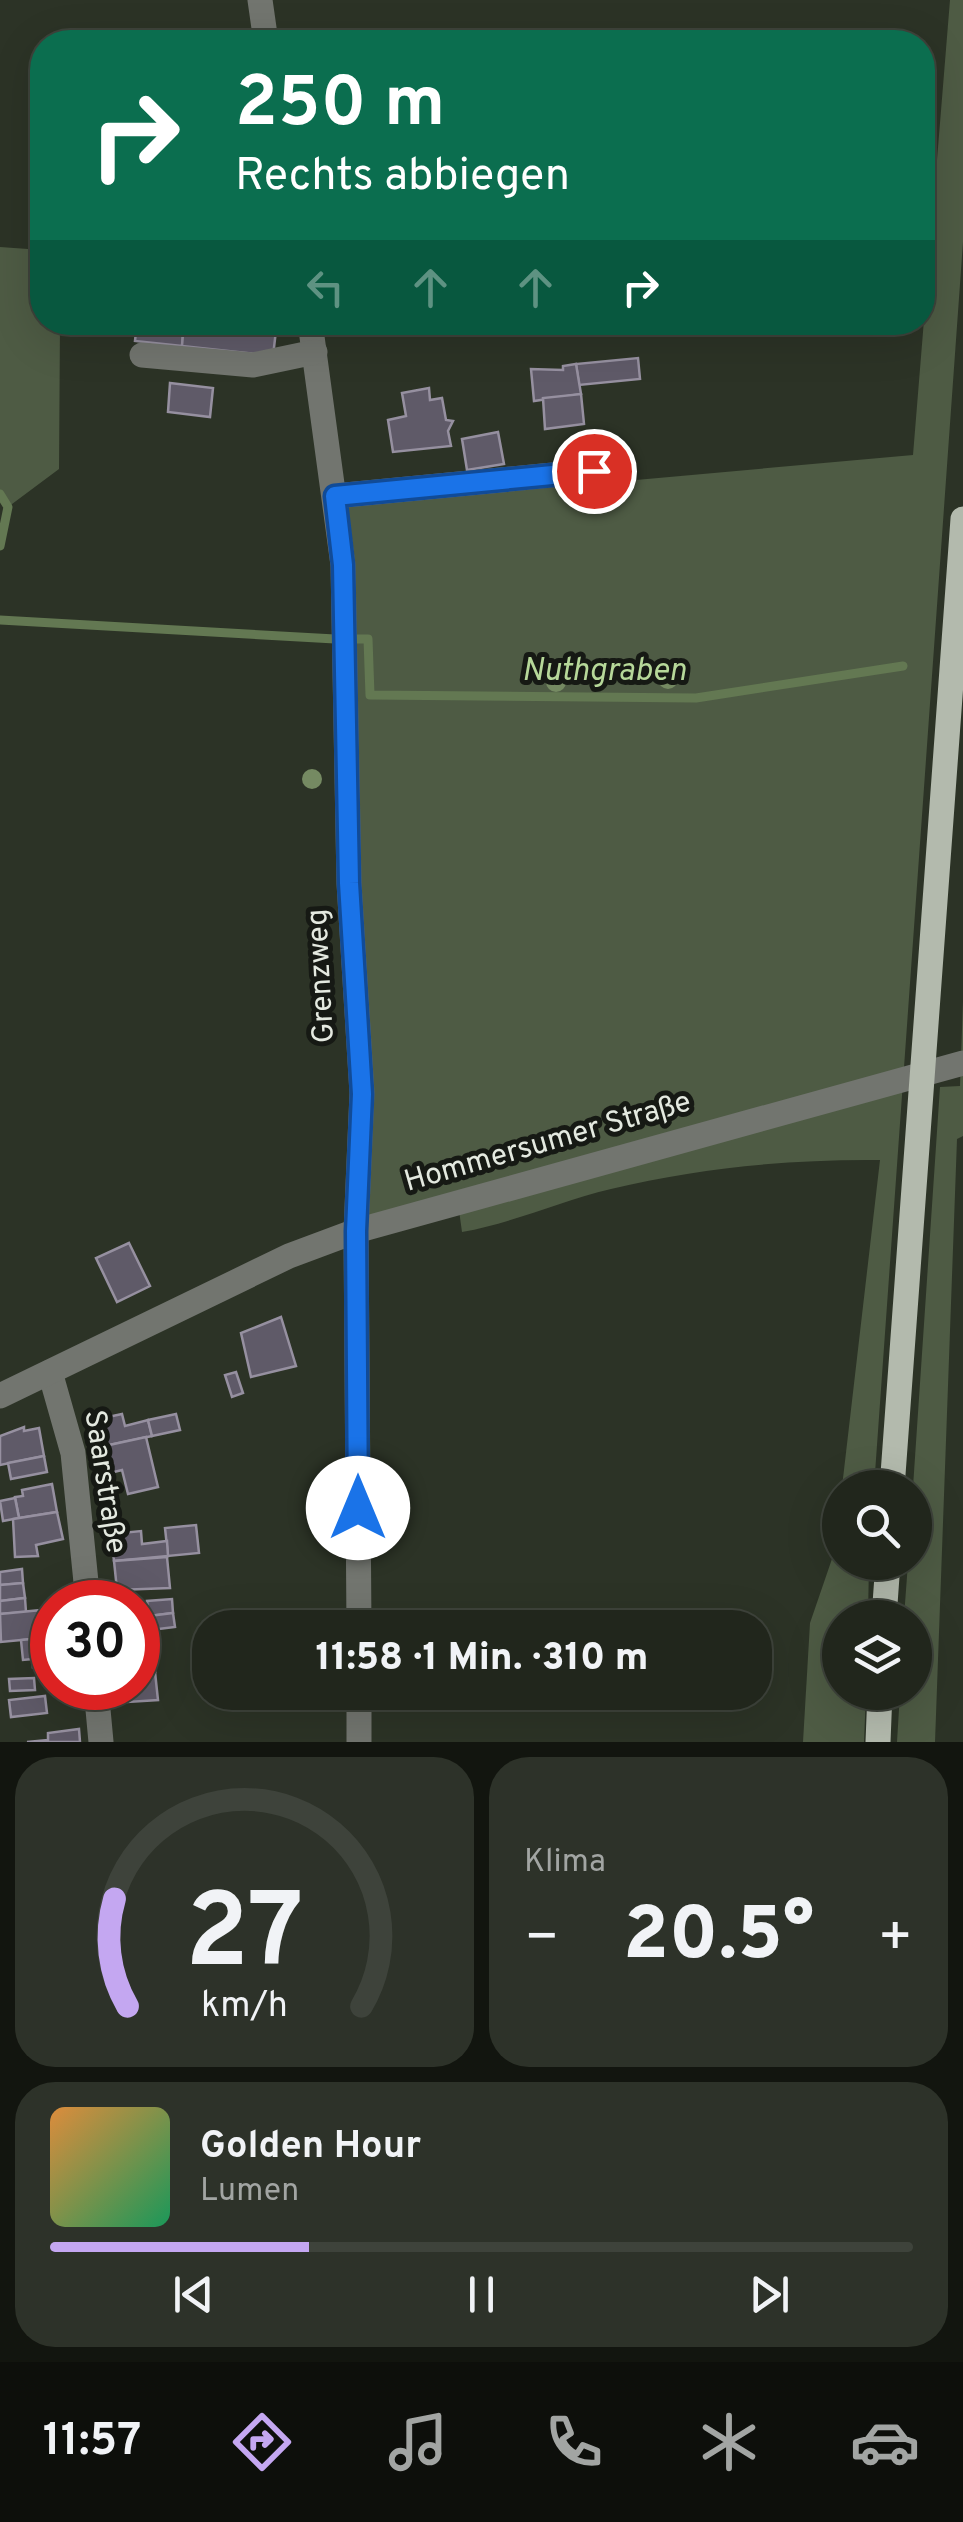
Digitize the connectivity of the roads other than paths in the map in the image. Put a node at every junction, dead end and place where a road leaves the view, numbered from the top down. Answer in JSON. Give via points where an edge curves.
{"nodes":[{"id":1,"x":260,"y":0,"type":"edge"},
{"id":2,"x":264,"y":30,"type":"edge"},
{"id":3,"x":312,"y":335,"type":"edge"},
{"id":4,"x":315,"y":352,"type":"junction"},
{"id":5,"x":142,"y":355,"type":"dead end"},
{"id":6,"x":594,"y":471,"type":"dead end"},
{"id":7,"x":335,"y":496,"type":"junction"},
{"id":8,"x":963,"y":519,"type":"edge"},
{"id":9,"x":963,"y":1063,"type":"edge"},
{"id":10,"x":356,"y":1231,"type":"junction"},
{"id":11,"x":50,"y":1372,"type":"junction"},
{"id":12,"x":0,"y":1396,"type":"edge"},
{"id":13,"x":893,"y":1470,"type":"edge"},
{"id":14,"x":86,"y":1580,"type":"edge"},
{"id":15,"x":359,"y":1610,"type":"edge"},
{"id":16,"x":98,"y":1710,"type":"edge"},
{"id":17,"x":359,"y":1710,"type":"edge"},
{"id":18,"x":879,"y":1710,"type":"edge"},
{"id":19,"x":102,"y":1742,"type":"edge"},
{"id":20,"x":360,"y":1742,"type":"edge"},
{"id":21,"x":878,"y":1742,"type":"edge"}],
"edges":[{"from":1,"to":2,"type":"street"},
{"from":3,"to":4,"type":"street","name":"Grenzweg"},
{"from":4,"to":5,"type":"street","via":[[253,365]]},
{"from":4,"to":7,"type":"street","name":"Grenzweg"},
{"from":6,"to":7,"type":"street"},
{"from":7,"to":10,"type":"street","name":"Grenzweg","via":[[362,1094]]},
{"from":8,"to":13,"type":"main road"},
{"from":9,"to":10,"type":"street","name":"Hommersumer Straße"},
{"from":10,"to":11,"type":"street","name":"Hommersumer Straße","via":[[289,1256]]},
{"from":10,"to":15,"type":"street","name":"Grenzweg"},
{"from":11,"to":12,"type":"street","name":"Hommersumer Straße"},
{"from":11,"to":14,"type":"street","name":"Saarstraße","via":[[73,1453]]},
{"from":16,"to":19,"type":"street"},
{"from":17,"to":20,"type":"street"},
{"from":18,"to":21,"type":"main road"}]}
